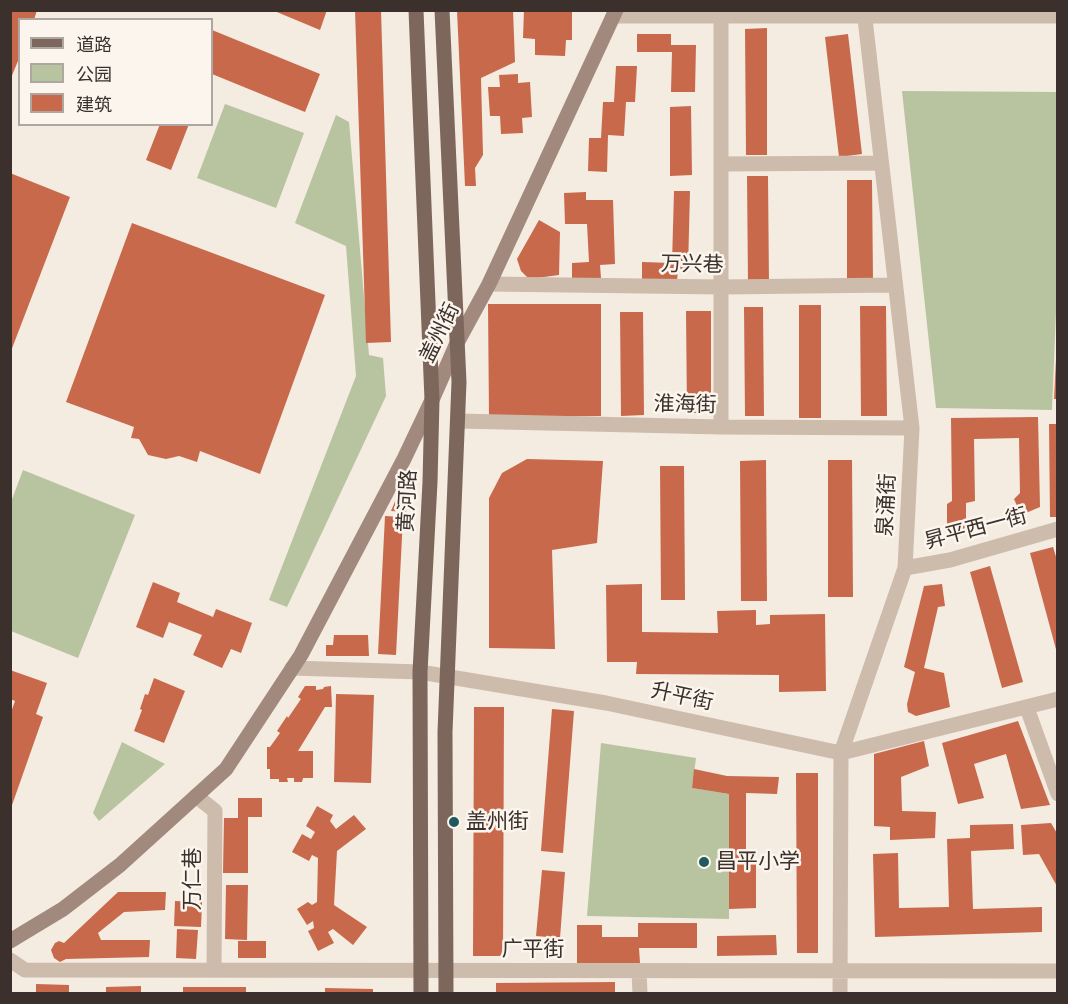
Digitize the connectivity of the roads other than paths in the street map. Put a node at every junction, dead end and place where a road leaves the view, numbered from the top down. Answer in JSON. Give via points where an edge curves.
{"nodes":[{"id":1,"x":416,"y":10,"type":"edge"},
{"id":2,"x":442,"y":10,"type":"edge"},
{"id":3,"x":615,"y":13,"type":"edge"},
{"id":4,"x":864,"y":13,"type":"edge"},
{"id":5,"x":721,"y":16,"type":"junction"},
{"id":6,"x":1058,"y":16,"type":"edge"},
{"id":7,"x":881,"y":163,"type":"junction"},
{"id":8,"x":721,"y":164,"type":"junction"},
{"id":9,"x":489,"y":284,"type":"junction"},
{"id":10,"x":895,"y":285,"type":"junction"},
{"id":11,"x":721,"y":287,"type":"junction"},
{"id":12,"x":457,"y":343,"type":"junction"},
{"id":13,"x":432,"y":400,"type":"junction"},
{"id":14,"x":458,"y":421,"type":"junction"},
{"id":15,"x":721,"y":427,"type":"junction"},
{"id":16,"x":912,"y":428,"type":"junction"},
{"id":17,"x":1058,"y":529,"type":"edge"},
{"id":18,"x":905,"y":568,"type":"junction"},
{"id":19,"x":292,"y":668,"type":"junction"},
{"id":20,"x":420,"y":672,"type":"junction"},
{"id":21,"x":447,"y":676,"type":"junction"},
{"id":22,"x":1058,"y":699,"type":"edge"},
{"id":23,"x":1027,"y":708,"type":"junction"},
{"id":24,"x":841,"y":753,"type":"junction"},
{"id":25,"x":1058,"y":795,"type":"edge"},
{"id":26,"x":196,"y":796,"type":"junction"},
{"id":27,"x":10,"y":941,"type":"edge"},
{"id":28,"x":10,"y":960,"type":"edge"},
{"id":29,"x":214,"y":970,"type":"junction"},
{"id":30,"x":421,"y":970,"type":"junction"},
{"id":31,"x":446,"y":970,"type":"junction"},
{"id":32,"x":639,"y":971,"type":"junction"},
{"id":33,"x":840,"y":971,"type":"junction"},
{"id":34,"x":1058,"y":971,"type":"edge"},
{"id":35,"x":421,"y":993,"type":"edge"},
{"id":36,"x":446,"y":993,"type":"edge"},
{"id":37,"x":640,"y":993,"type":"edge"},
{"id":38,"x":840,"y":993,"type":"edge"}],
"edges":[{"from":1,"to":13,"type":"main road","name":"黄河路"},
{"from":2,"to":12,"type":"main road"},
{"from":3,"to":5,"type":"street"},
{"from":3,"to":9,"type":"street","name":"盖州街"},
{"from":4,"to":5,"type":"street"},
{"from":4,"to":6,"type":"street"},
{"from":4,"to":7,"type":"street","name":"泉涌街"},
{"from":5,"to":8,"type":"street"},
{"from":7,"to":8,"type":"street"},
{"from":7,"to":10,"type":"street","name":"泉涌街"},
{"from":8,"to":11,"type":"street"},
{"from":9,"to":11,"type":"street","name":"万兴巷"},
{"from":9,"to":12,"type":"street","name":"盖州街"},
{"from":10,"to":11,"type":"street","name":"万兴巷"},
{"from":10,"to":16,"type":"street","name":"泉涌街"},
{"from":11,"to":15,"type":"street"},
{"from":12,"to":13,"type":"street","name":"盖州街"},
{"from":12,"to":14,"type":"main road"},
{"from":13,"to":19,"type":"street","name":"盖州街"},
{"from":13,"to":20,"type":"main road","name":"黄河路"},
{"from":14,"to":15,"type":"street","name":"淮海街"},
{"from":14,"to":21,"type":"main road"},
{"from":15,"to":16,"type":"street","name":"淮海街"},
{"from":16,"to":18,"type":"street","name":"泉涌街"},
{"from":17,"to":18,"type":"street","name":"昇平西一街","via":[[950,560]]},
{"from":18,"to":24,"type":"street","name":"泉涌街"},
{"from":19,"to":20,"type":"street","name":"升平街"},
{"from":19,"to":26,"type":"street","name":"盖州街","via":[[226,769]]},
{"from":20,"to":21,"type":"street","name":"升平街"},
{"from":20,"to":30,"type":"main road","name":"黄河路"},
{"from":21,"to":24,"type":"street","name":"升平街","via":[[606,703]]},
{"from":21,"to":31,"type":"main road"},
{"from":22,"to":23,"type":"street","name":"升平街"},
{"from":23,"to":24,"type":"street","name":"升平街"},
{"from":23,"to":25,"type":"street"},
{"from":24,"to":33,"type":"street","name":"泉涌街"},
{"from":26,"to":27,"type":"street","name":"盖州街","via":[[120,865],[63,909]]},
{"from":26,"to":29,"type":"street","name":"万仁巷","via":[[214,811]]},
{"from":28,"to":29,"type":"street","name":"广平街","via":[[25,970]]},
{"from":29,"to":30,"type":"street","name":"广平街"},
{"from":30,"to":31,"type":"street","name":"广平街"},
{"from":30,"to":35,"type":"main road","name":"黄河路"},
{"from":31,"to":32,"type":"street","name":"广平街"},
{"from":31,"to":36,"type":"main road"},
{"from":32,"to":33,"type":"street","name":"广平街"},
{"from":32,"to":37,"type":"street"},
{"from":33,"to":34,"type":"street","name":"广平街"},
{"from":33,"to":38,"type":"street","name":"泉涌街"}]}
